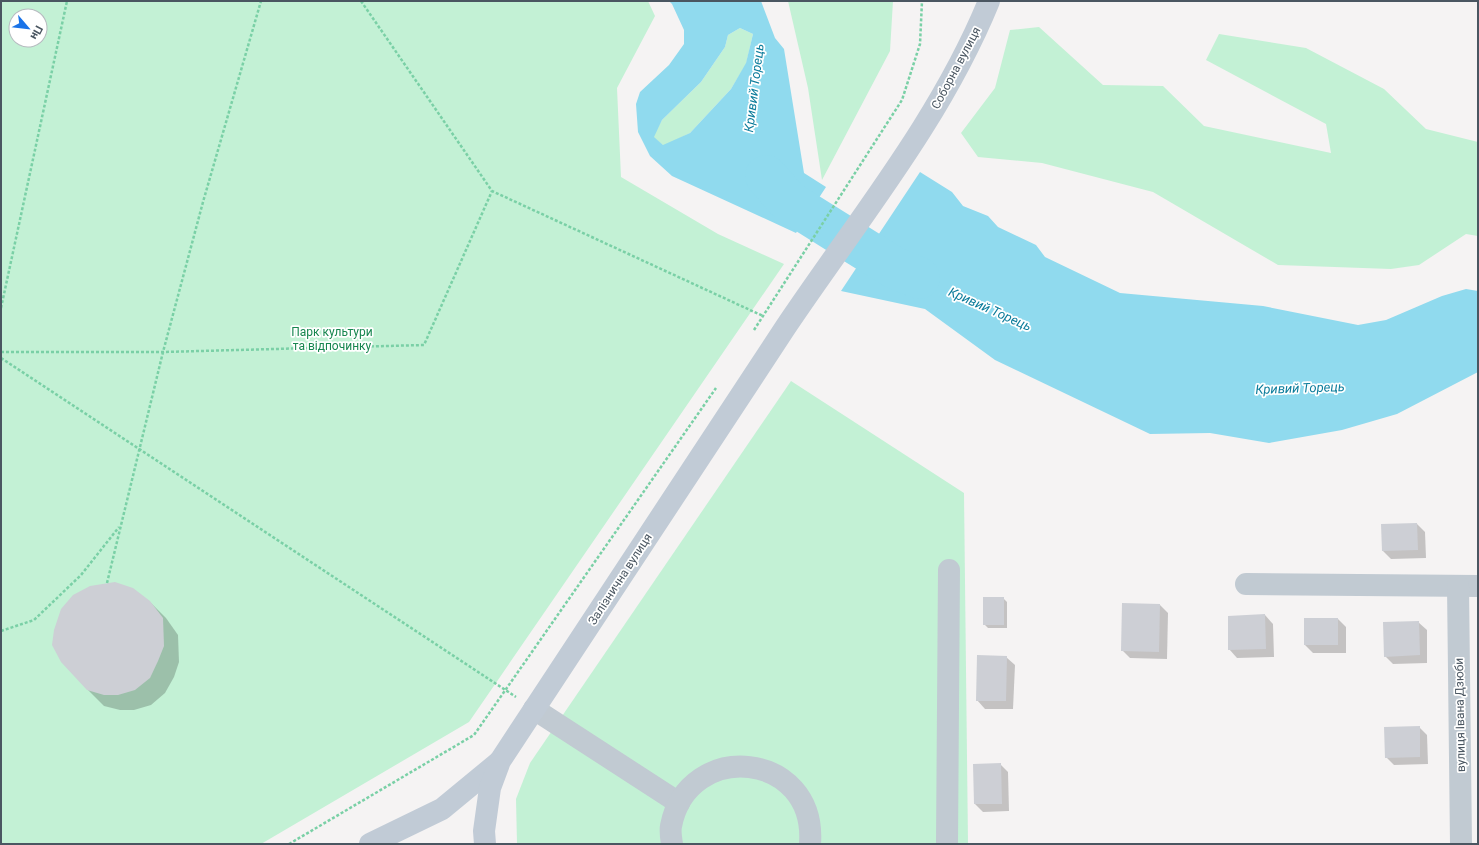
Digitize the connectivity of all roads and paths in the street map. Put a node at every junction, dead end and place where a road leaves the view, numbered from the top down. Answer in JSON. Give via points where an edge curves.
{"nodes":[{"id":1,"x":68,"y":1,"type":"edge"},
{"id":2,"x":261,"y":1,"type":"edge"},
{"id":3,"x":361,"y":1,"type":"edge"},
{"id":4,"x":922,"y":1,"type":"edge"},
{"id":5,"x":989,"y":1,"type":"edge"},
{"id":6,"x":492,"y":191,"type":"junction"},
{"id":7,"x":1,"y":308,"type":"edge"},
{"id":8,"x":763,"y":316,"type":"junction"},
{"id":9,"x":786,"y":327,"type":"joint"},
{"id":10,"x":751,"y":334,"type":"dead end"},
{"id":11,"x":1,"y":352,"type":"edge"},
{"id":12,"x":163,"y":352,"type":"junction"},
{"id":13,"x":1,"y":358,"type":"edge"},
{"id":14,"x":719,"y":383,"type":"dead end"},
{"id":15,"x":139,"y":449,"type":"junction"},
{"id":16,"x":121,"y":525,"type":"junction"},
{"id":17,"x":949,"y":570,"type":"dead end"},
{"id":18,"x":107,"y":583,"type":"dead end"},
{"id":19,"x":1246,"y":584,"type":"dead end"},
{"id":20,"x":1468,"y":586,"type":"edge"},
{"id":21,"x":1,"y":631,"type":"edge"},
{"id":22,"x":505,"y":690,"type":"junction"},
{"id":23,"x":534,"y":709,"type":"junction"},
{"id":24,"x":500,"y":761,"type":"junction"},
{"id":25,"x":679,"y":803,"type":"junction"},
{"id":26,"x":289,"y":844,"type":"edge"},
{"id":27,"x":370,"y":844,"type":"edge"},
{"id":28,"x":485,"y":844,"type":"edge"},
{"id":29,"x":672,"y":844,"type":"edge"},
{"id":30,"x":810,"y":844,"type":"edge"},
{"id":31,"x":947,"y":844,"type":"edge"},
{"id":32,"x":1461,"y":844,"type":"edge"}],
"edges":[{"from":1,"to":7,"type":"path"},
{"from":2,"to":12,"type":"path"},
{"from":3,"to":6,"type":"path"},
{"from":4,"to":8,"type":"path","via":[[920,44],[902,100]]},
{"from":5,"to":9,"type":"street","name":"Соборна вулиця","via":[[976,32],[920,134]]},
{"from":6,"to":8,"type":"path"},
{"from":6,"to":12,"type":"path","via":[[424,345]]},
{"from":8,"to":10,"type":"path"},
{"from":9,"to":23,"type":"street","name":"Залізнична вулиця"},
{"from":11,"to":12,"type":"path"},
{"from":12,"to":15,"type":"path"},
{"from":13,"to":15,"type":"path"},
{"from":14,"to":22,"type":"path"},
{"from":15,"to":16,"type":"path"},
{"from":15,"to":22,"type":"path"},
{"from":16,"to":18,"type":"path"},
{"from":16,"to":21,"type":"path","via":[[81,576],[34,620]]},
{"from":17,"to":31,"type":"street"},
{"from":19,"to":20,"type":"street"},
{"from":20,"to":32,"type":"street","name":"вулиця Івана Дзюби"},
{"from":22,"to":23,"type":"path"},
{"from":22,"to":26,"type":"path","via":[[474,735]]},
{"from":23,"to":24,"type":"street","name":"Залізнична вулиця"},
{"from":23,"to":25,"type":"street"},
{"from":24,"to":27,"type":"street","via":[[442,809]]},
{"from":24,"to":28,"type":"street","name":"Залізнична вулиця","via":[[490,788],[484,831]]},
{"from":25,"to":29,"type":"street","via":[[671,826]]},
{"from":25,"to":30,"type":"street","via":[[692,785],[711,772],[732,766],[755,767],[776,775],[794,789],[806,808],[811,830]]}]}
